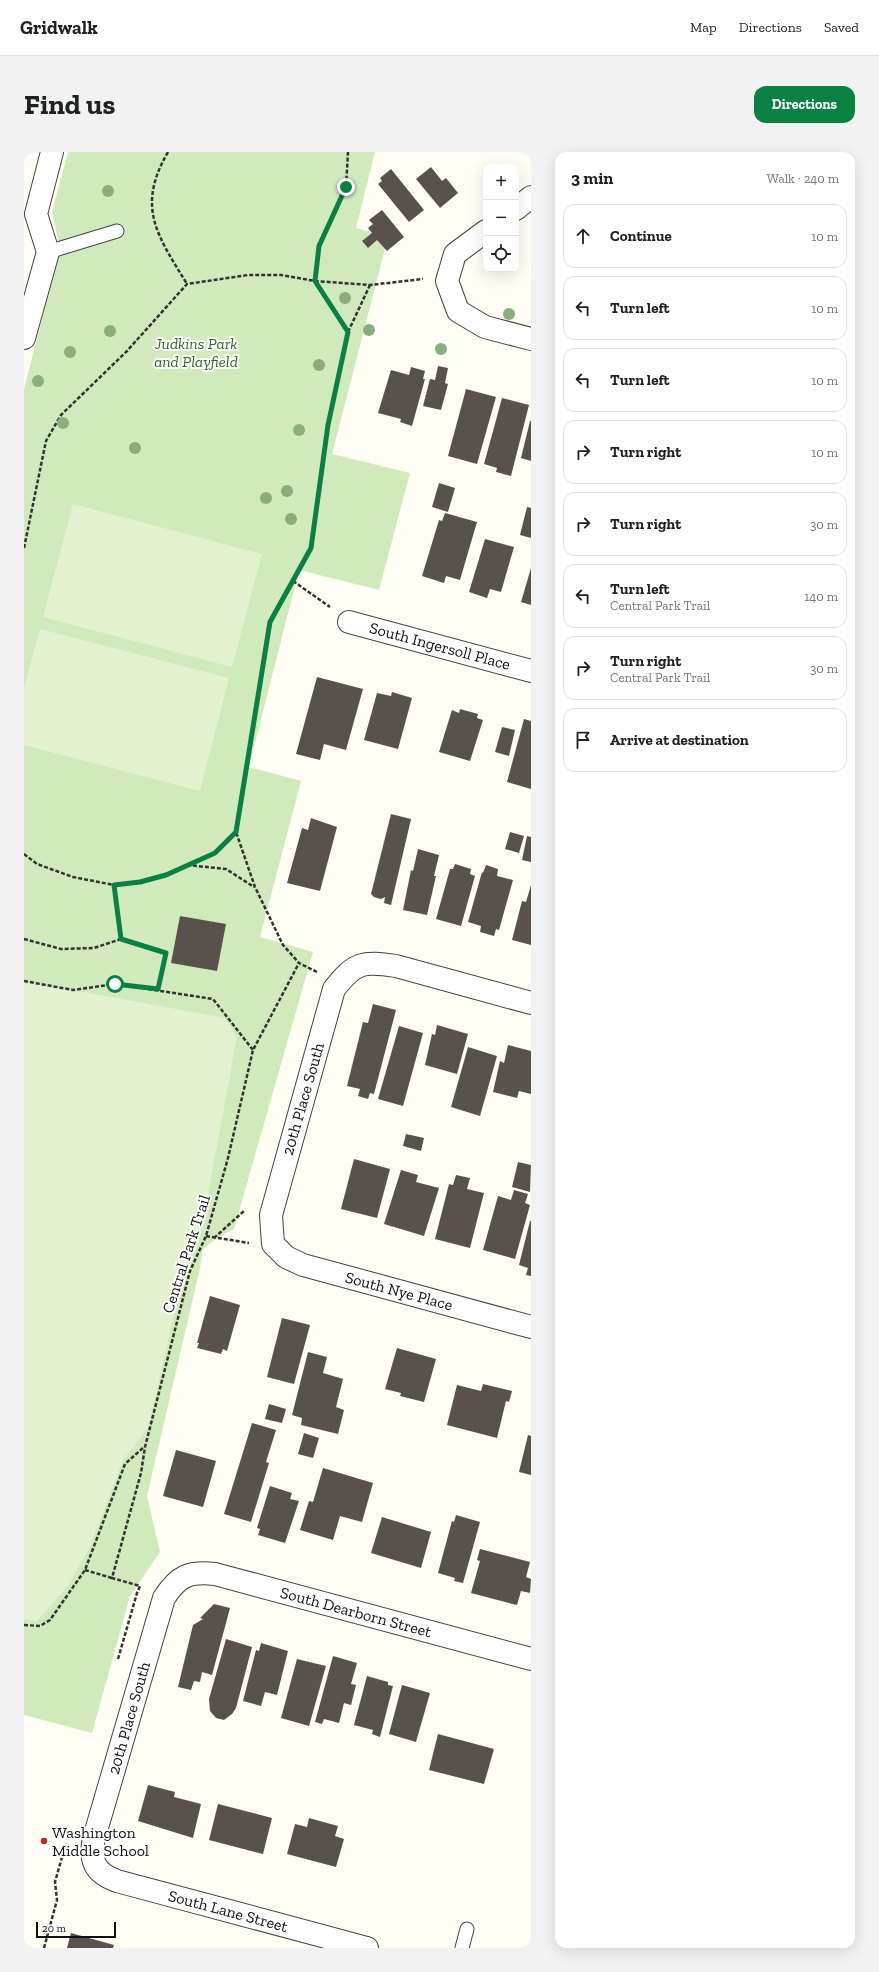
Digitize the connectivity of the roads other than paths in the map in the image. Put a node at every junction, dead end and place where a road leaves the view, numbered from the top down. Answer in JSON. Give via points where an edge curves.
{"nodes":[{"id":1,"x":52,"y":152,"type":"edge"},
{"id":2,"x":531,"y":198,"type":"edge"},
{"id":3,"x":519,"y":207,"type":"edge"},
{"id":4,"x":30,"y":213,"type":"edge"},
{"id":5,"x":117,"y":231,"type":"dead end"},
{"id":6,"x":483,"y":233,"type":"edge"},
{"id":7,"x":48,"y":252,"type":"junction"},
{"id":8,"x":24,"y":338,"type":"edge"},
{"id":9,"x":531,"y":339,"type":"edge"},
{"id":10,"x":349,"y":622,"type":"dead end"},
{"id":11,"x":531,"y":671,"type":"edge"},
{"id":12,"x":531,"y":1002,"type":"edge"},
{"id":13,"x":263,"y":1244,"type":"joint"},
{"id":14,"x":531,"y":1327,"type":"edge"},
{"id":15,"x":182,"y":1577,"type":"joint"},
{"id":16,"x":531,"y":1659,"type":"edge"},
{"id":17,"x":95,"y":1865,"type":"joint"},
{"id":18,"x":466,"y":1929,"type":"dead end"},
{"id":19,"x":366,"y":1948,"type":"edge"},
{"id":20,"x":462,"y":1948,"type":"edge"}],
"edges":[{"from":1,"to":4,"type":"street"},
{"from":2,"to":3,"type":"street"},
{"from":4,"to":7,"type":"street"},
{"from":5,"to":7,"type":"lane"},
{"from":6,"to":9,"type":"street","via":[[455,254],[448,281],[458,310],[485,327]]},
{"from":7,"to":8,"type":"street"},
{"from":10,"to":11,"type":"street","name":"South Ingersoll Place"},
{"from":12,"to":13,"type":"street","name":"20th Place South","via":[[377,963],[358,965],[345,973],[334,989]]},
{"from":13,"to":14,"type":"street","name":"South Nye Place","via":[[303,1265]]},
{"from":15,"to":16,"type":"street","name":"South Dearborn Street","via":[[198,1572],[215,1574]]},
{"from":15,"to":17,"type":"street","name":"20th Place South","via":[[172,1585],[164,1598],[94,1838],[91,1851]]},
{"from":17,"to":19,"type":"street","name":"South Lane Street","via":[[105,1876],[117,1881]]},
{"from":18,"to":20,"type":"lane"}]}
